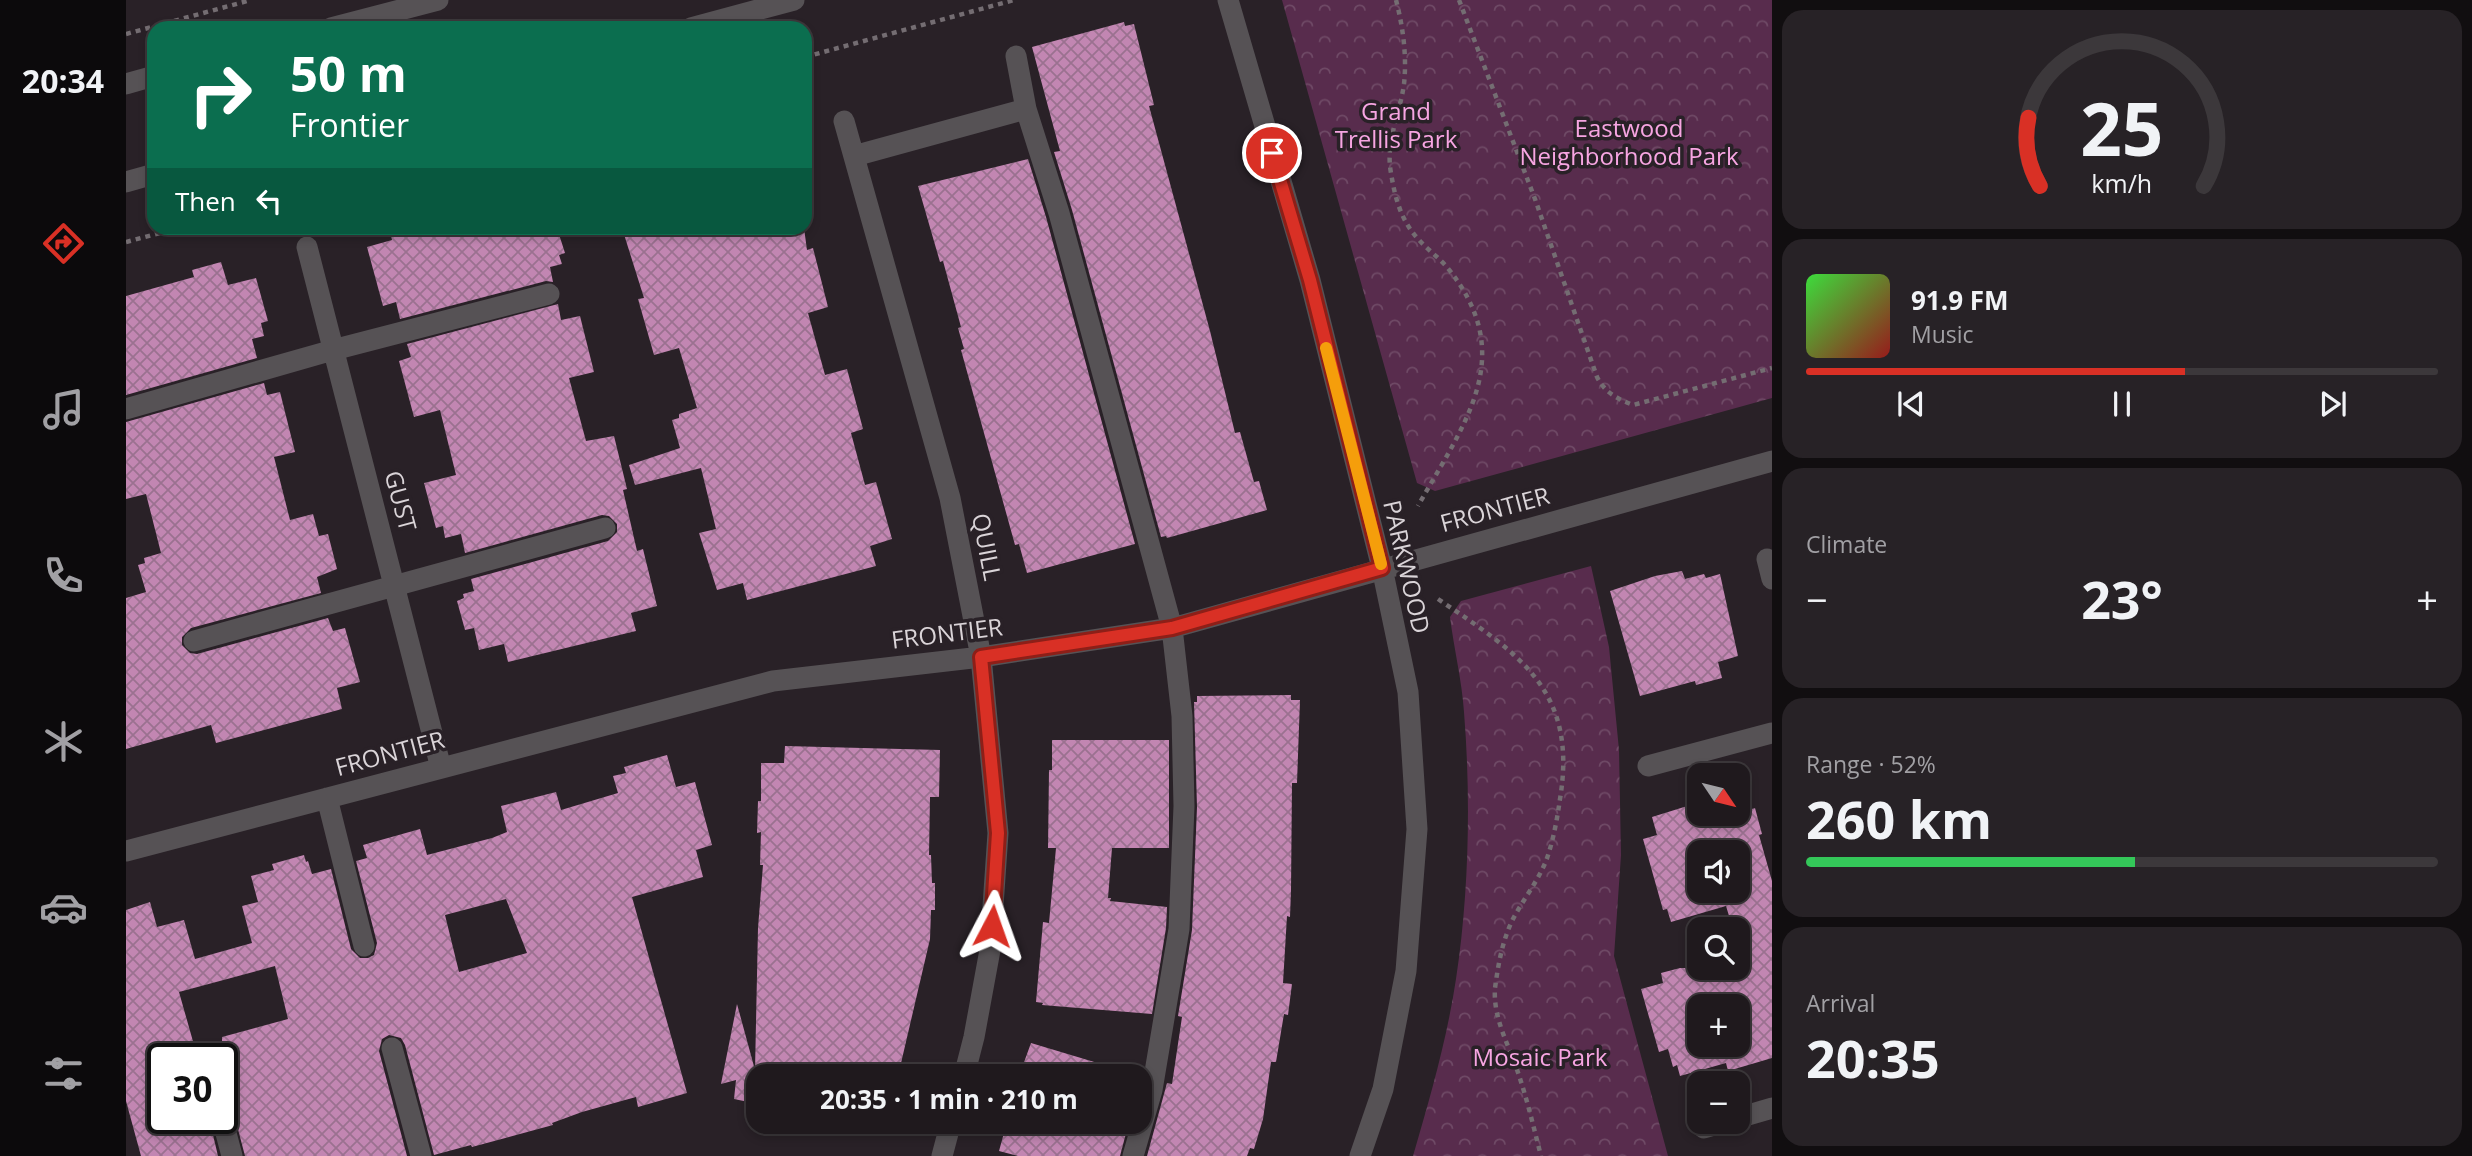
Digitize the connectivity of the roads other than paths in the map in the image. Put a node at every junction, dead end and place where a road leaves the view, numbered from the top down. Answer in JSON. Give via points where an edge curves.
{"nodes":[{"id":1,"x":438,"y":0,"type":"edge"},
{"id":2,"x":794,"y":0,"type":"edge"},
{"id":3,"x":1227,"y":0,"type":"edge"},
{"id":4,"x":358,"y":21,"type":"edge"},
{"id":5,"x":717,"y":21,"type":"edge"},
{"id":6,"x":1016,"y":56,"type":"dead end"},
{"id":7,"x":147,"y":78,"type":"edge"},
{"id":8,"x":126,"y":84,"type":"edge"},
{"id":9,"x":1027,"y":109,"type":"junction"},
{"id":10,"x":844,"y":121,"type":"dead end"},
{"id":11,"x":854,"y":156,"type":"junction"},
{"id":12,"x":147,"y":176,"type":"edge"},
{"id":13,"x":126,"y":182,"type":"edge"},
{"id":14,"x":307,"y":247,"type":"dead end"},
{"id":15,"x":549,"y":294,"type":"dead end"},
{"id":16,"x":333,"y":350,"type":"junction"},
{"id":17,"x":126,"y":409,"type":"edge"},
{"id":18,"x":1772,"y":461,"type":"edge"},
{"id":19,"x":605,"y":528,"type":"dead end"},
{"id":20,"x":1382,"y":568,"type":"junction"},
{"id":21,"x":395,"y":588,"type":"junction"},
{"id":22,"x":1172,"y":628,"type":"junction"},
{"id":23,"x":194,"y":641,"type":"dead end"},
{"id":24,"x":981,"y":657,"type":"junction"},
{"id":25,"x":1772,"y":733,"type":"edge"},
{"id":26,"x":1648,"y":766,"type":"dead end"},
{"id":27,"x":441,"y":768,"type":"junction"},
{"id":28,"x":327,"y":798,"type":"junction"},
{"id":29,"x":126,"y":850,"type":"edge"},
{"id":30,"x":364,"y":946,"type":"dead end"},
{"id":31,"x":392,"y":1048,"type":"dead end"},
{"id":32,"x":967,"y":1064,"type":"edge"},
{"id":33,"x":1772,"y":1108,"type":"edge"},
{"id":34,"x":1750,"y":1114,"type":"edge"},
{"id":35,"x":226,"y":1134,"type":"edge"},
{"id":36,"x":948,"y":1134,"type":"edge"},
{"id":37,"x":232,"y":1156,"type":"edge"},
{"id":38,"x":421,"y":1156,"type":"edge"},
{"id":39,"x":942,"y":1156,"type":"edge"},
{"id":40,"x":1133,"y":1156,"type":"edge"},
{"id":41,"x":1360,"y":1156,"type":"edge"}],
"edges":[{"from":1,"to":4,"type":"street"},
{"from":2,"to":5,"type":"street"},
{"from":3,"to":20,"type":"street","name":"PARKWOOD","via":[[1310,280]]},
{"from":6,"to":9,"type":"street"},
{"from":7,"to":8,"type":"street"},
{"from":9,"to":11,"type":"street"},
{"from":9,"to":22,"type":"street"},
{"from":10,"to":11,"type":"street","name":"QUILL"},
{"from":11,"to":24,"type":"street","name":"QUILL","via":[[950,498]]},
{"from":12,"to":13,"type":"street"},
{"from":14,"to":16,"type":"street","name":"GUST"},
{"from":15,"to":16,"type":"street"},
{"from":16,"to":17,"type":"street"},
{"from":16,"to":21,"type":"street","name":"GUST"},
{"from":18,"to":20,"type":"street","name":"FRONTIER"},
{"from":19,"to":21,"type":"street"},
{"from":20,"to":22,"type":"street","name":"FRONTIER"},
{"from":20,"to":41,"type":"street","name":"PARKWOOD","via":[[1408,692],[1417,829],[1406,971],[1383,1089]]},
{"from":21,"to":23,"type":"street"},
{"from":21,"to":27,"type":"street","name":"GUST"},
{"from":22,"to":24,"type":"street","name":"FRONTIER"},
{"from":22,"to":40,"type":"street","via":[[1184,806],[1179,929],[1152,1090]]},
{"from":24,"to":27,"type":"street","name":"FRONTIER","via":[[773,681]]},
{"from":24,"to":32,"type":"street","name":"QUILL","via":[[998,833],[990,950]]},
{"from":25,"to":26,"type":"street"},
{"from":27,"to":28,"type":"street","name":"FRONTIER"},
{"from":28,"to":29,"type":"street","name":"FRONTIER"},
{"from":28,"to":30,"type":"street"},
{"from":31,"to":38,"type":"street"},
{"from":33,"to":34,"type":"street"},
{"from":35,"to":37,"type":"street"},
{"from":36,"to":39,"type":"street"}]}
